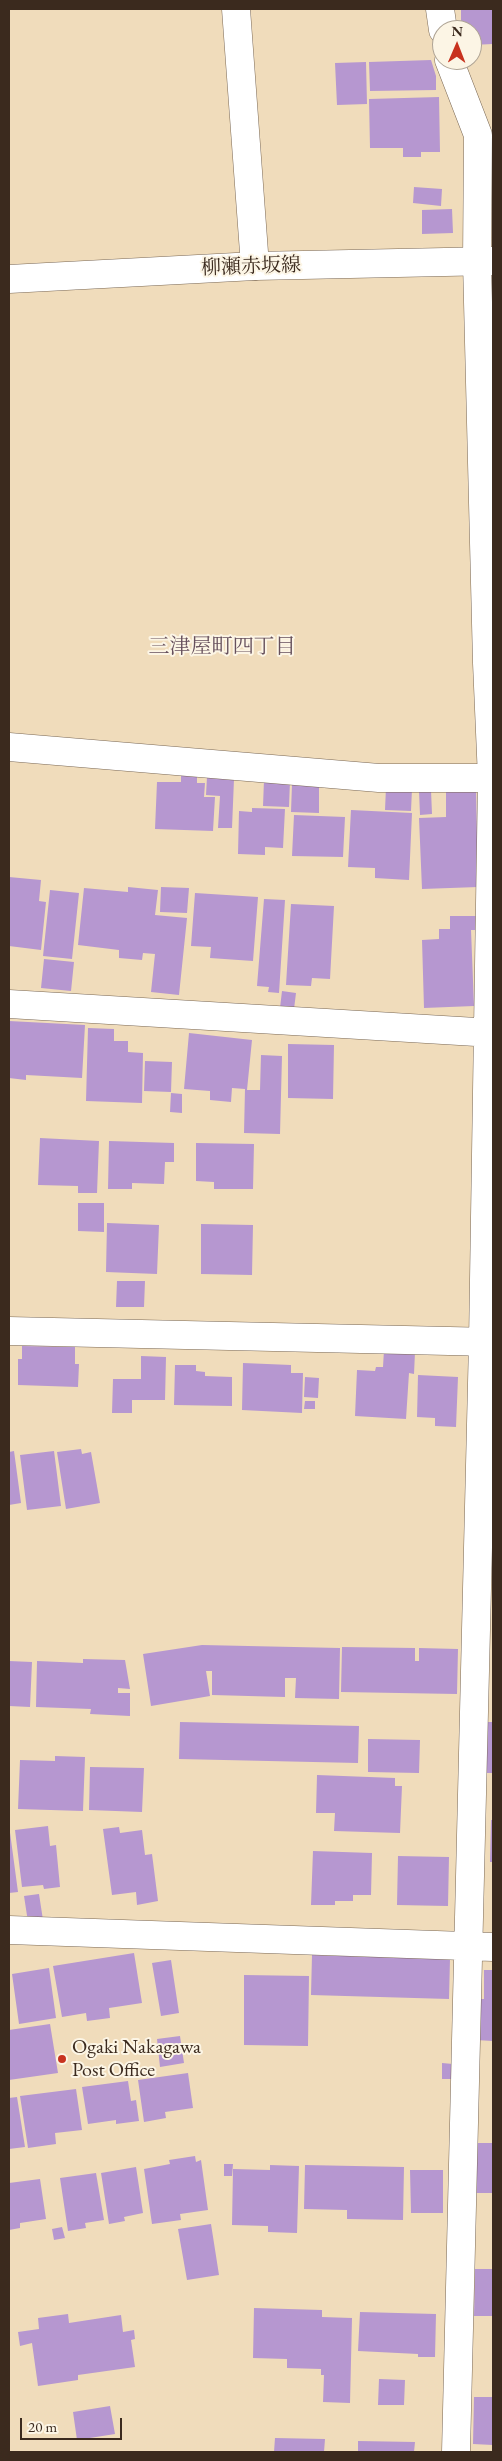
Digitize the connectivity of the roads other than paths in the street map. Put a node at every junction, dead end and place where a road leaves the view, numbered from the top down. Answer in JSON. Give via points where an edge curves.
{"nodes":[{"id":1,"x":236,"y":9,"type":"edge"},
{"id":2,"x":453,"y":70,"type":"edge"},
{"id":3,"x":485,"y":262,"type":"edge"},
{"id":4,"x":254,"y":266,"type":"junction"},
{"id":5,"x":9,"y":279,"type":"edge"},
{"id":6,"x":490,"y":663,"type":"edge"},
{"id":7,"x":9,"y":747,"type":"edge"},
{"id":8,"x":492,"y":778,"type":"junction"},
{"id":9,"x":9,"y":1004,"type":"edge"},
{"id":10,"x":490,"y":1033,"type":"edge"},
{"id":11,"x":9,"y":1331,"type":"edge"},
{"id":12,"x":488,"y":1342,"type":"edge"},
{"id":13,"x":9,"y":1930,"type":"edge"},
{"id":14,"x":480,"y":1946,"type":"edge"},
{"id":15,"x":456,"y":2452,"type":"edge"}],
"edges":[{"from":1,"to":4,"type":"street"},
{"from":2,"to":3,"type":"street","via":[[478,135]]},
{"from":3,"to":4,"type":"street","name":"柳瀬赤坂線"},
{"from":3,"to":6,"type":"street"},
{"from":4,"to":5,"type":"street","name":"柳瀬赤坂線"},
{"from":6,"to":8,"type":"street"},
{"from":7,"to":8,"type":"street","via":[[379,778]]},
{"from":8,"to":10,"type":"street"},
{"from":9,"to":10,"type":"street"},
{"from":10,"to":12,"type":"street"},
{"from":11,"to":12,"type":"street"},
{"from":12,"to":14,"type":"street"},
{"from":13,"to":14,"type":"street"},
{"from":14,"to":15,"type":"street"}]}
